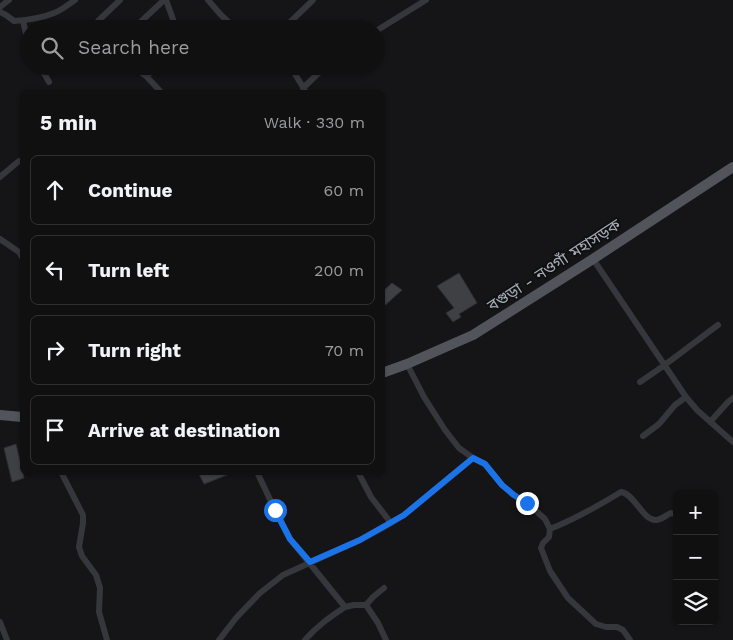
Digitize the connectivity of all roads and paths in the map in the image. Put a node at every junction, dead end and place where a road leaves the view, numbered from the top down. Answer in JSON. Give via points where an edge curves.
{"nodes":[{"id":1,"x":9,"y":0,"type":"edge"},
{"id":2,"x":76,"y":0,"type":"edge"},
{"id":3,"x":120,"y":0,"type":"edge"},
{"id":4,"x":165,"y":0,"type":"edge"},
{"id":5,"x":208,"y":0,"type":"edge"},
{"id":6,"x":313,"y":0,"type":"edge"},
{"id":7,"x":426,"y":0,"type":"edge"},
{"id":8,"x":0,"y":8,"type":"edge"},
{"id":9,"x":0,"y":12,"type":"edge"},
{"id":10,"x":28,"y":20,"type":"edge"},
{"id":11,"x":99,"y":20,"type":"edge"},
{"id":12,"x":143,"y":20,"type":"edge"},
{"id":13,"x":173,"y":20,"type":"edge"},
{"id":14,"x":226,"y":20,"type":"edge"},
{"id":15,"x":292,"y":20,"type":"edge"},
{"id":16,"x":20,"y":21,"type":"edge"},
{"id":17,"x":385,"y":25,"type":"edge"},
{"id":18,"x":45,"y":75,"type":"edge"},
{"id":19,"x":296,"y":75,"type":"edge"},
{"id":20,"x":318,"y":75,"type":"edge"},
{"id":21,"x":146,"y":76,"type":"edge"},
{"id":22,"x":49,"y":82,"type":"dead end"},
{"id":23,"x":159,"y":90,"type":"edge"},
{"id":24,"x":305,"y":90,"type":"edge"},
{"id":25,"x":20,"y":162,"type":"edge"},
{"id":26,"x":733,"y":167,"type":"edge"},
{"id":27,"x":0,"y":177,"type":"edge"},
{"id":28,"x":0,"y":239,"type":"edge"},
{"id":29,"x":20,"y":254,"type":"edge"},
{"id":30,"x":594,"y":259,"type":"junction"},
{"id":31,"x":718,"y":325,"type":"dead end"},
{"id":32,"x":407,"y":364,"type":"junction"},
{"id":33,"x":665,"y":366,"type":"junction"},
{"id":34,"x":385,"y":372,"type":"edge"},
{"id":35,"x":640,"y":382,"type":"dead end"},
{"id":36,"x":686,"y":397,"type":"junction"},
{"id":37,"x":733,"y":398,"type":"edge"},
{"id":38,"x":0,"y":415,"type":"edge"},
{"id":39,"x":20,"y":416,"type":"edge"},
{"id":40,"x":710,"y":422,"type":"junction"},
{"id":41,"x":643,"y":436,"type":"dead end"},
{"id":42,"x":733,"y":442,"type":"edge"},
{"id":43,"x":473,"y":458,"type":"junction"},
{"id":44,"x":62,"y":475,"type":"edge"},
{"id":45,"x":258,"y":475,"type":"edge"},
{"id":46,"x":360,"y":475,"type":"edge"},
{"id":47,"x":673,"y":514,"type":"edge"},
{"id":48,"x":390,"y":523,"type":"junction"},
{"id":49,"x":550,"y":529,"type":"junction"},
{"id":50,"x":310,"y":562,"type":"junction"},
{"id":51,"x":384,"y":588,"type":"dead end"},
{"id":52,"x":366,"y":605,"type":"junction"},
{"id":53,"x":345,"y":607,"type":"junction"},
{"id":54,"x":0,"y":622,"type":"edge"},
{"id":55,"x":7,"y":640,"type":"edge"},
{"id":56,"x":107,"y":640,"type":"edge"},
{"id":57,"x":219,"y":640,"type":"edge"},
{"id":58,"x":305,"y":640,"type":"edge"},
{"id":59,"x":386,"y":640,"type":"edge"},
{"id":60,"x":630,"y":640,"type":"edge"}],
"edges":[{"from":1,"to":8,"type":"street"},
{"from":2,"to":10,"type":"street","via":[[55,12]]},
{"from":3,"to":11,"type":"street"},
{"from":4,"to":12,"type":"street"},
{"from":4,"to":13,"type":"street"},
{"from":5,"to":14,"type":"street"},
{"from":6,"to":15,"type":"street"},
{"from":7,"to":17,"type":"street"},
{"from":9,"to":16,"type":"street"},
{"from":18,"to":22,"type":"street"},
{"from":19,"to":24,"type":"street"},
{"from":20,"to":24,"type":"street"},
{"from":21,"to":23,"type":"street"},
{"from":25,"to":27,"type":"street"},
{"from":26,"to":30,"type":"main road","name":"বগুড়া - নওগাঁ মহাসড়ক"},
{"from":28,"to":29,"type":"street"},
{"from":30,"to":32,"type":"main road","name":"বগুড়া - নওগাঁ মহাসড়ক","via":[[473,336]]},
{"from":30,"to":33,"type":"street"},
{"from":31,"to":33,"type":"street"},
{"from":32,"to":34,"type":"main road","name":"বগুড়া - নওগাঁ মহাসড়ক"},
{"from":32,"to":43,"type":"street","via":[[446,430],[459,448]]},
{"from":33,"to":35,"type":"street"},
{"from":33,"to":36,"type":"street"},
{"from":36,"to":40,"type":"street"},
{"from":36,"to":41,"type":"street","via":[[660,424]]},
{"from":37,"to":40,"type":"street"},
{"from":38,"to":39,"type":"main road"},
{"from":40,"to":42,"type":"street"},
{"from":43,"to":48,"type":"street"},
{"from":43,"to":49,"type":"street","via":[[485,464],[502,485],[533,508]]},
{"from":44,"to":56,"type":"street","via":[[82,515],[79,547],[100,588],[99,612]]},
{"from":45,"to":50,"type":"street","via":[[290,539]]},
{"from":46,"to":48,"type":"street"},
{"from":47,"to":49,"type":"street","via":[[652,519],[626,492],[621,492]]},
{"from":48,"to":50,"type":"street"},
{"from":49,"to":60,"type":"street","via":[[549,537],[541,548],[550,571],[568,598],[596,624],[617,627]]},
{"from":50,"to":53,"type":"street"},
{"from":50,"to":57,"type":"street","via":[[283,575],[260,592]]},
{"from":51,"to":52,"type":"street"},
{"from":52,"to":53,"type":"street"},
{"from":52,"to":59,"type":"street"},
{"from":53,"to":58,"type":"street"},
{"from":54,"to":55,"type":"street"}]}
